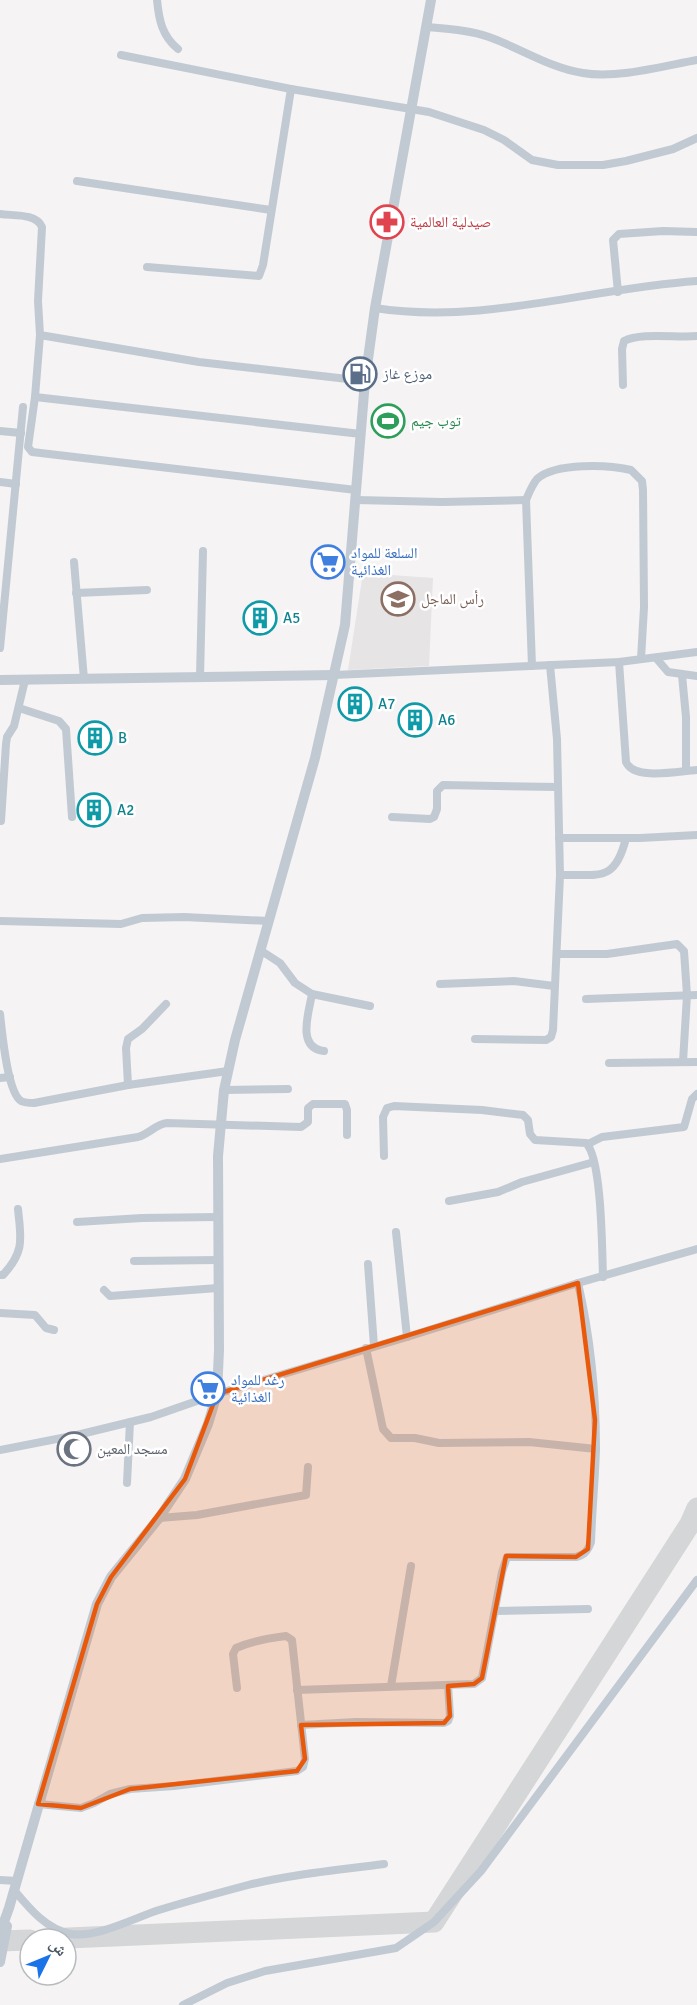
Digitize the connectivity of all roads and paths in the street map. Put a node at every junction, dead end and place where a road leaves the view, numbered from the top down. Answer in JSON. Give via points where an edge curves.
{"nodes":[{"id":1,"x":157,"y":0,"type":"edge"},
{"id":2,"x":431,"y":0,"type":"edge"},
{"id":3,"x":426,"y":27,"type":"junction"},
{"id":4,"x":178,"y":49,"type":"dead end"},
{"id":5,"x":121,"y":56,"type":"dead end"},
{"id":6,"x":697,"y":60,"type":"edge"},
{"id":7,"x":291,"y":89,"type":"junction"},
{"id":8,"x":410,"y":107,"type":"junction"},
{"id":9,"x":697,"y":138,"type":"edge"},
{"id":10,"x":77,"y":181,"type":"dead end"},
{"id":11,"x":271,"y":210,"type":"junction"},
{"id":12,"x":0,"y":214,"type":"edge"},
{"id":13,"x":697,"y":232,"type":"edge"},
{"id":14,"x":147,"y":267,"type":"dead end"},
{"id":15,"x":697,"y":281,"type":"edge"},
{"id":16,"x":618,"y":292,"type":"junction"},
{"id":17,"x":375,"y":308,"type":"junction"},
{"id":18,"x":40,"y":335,"type":"junction"},
{"id":19,"x":697,"y":336,"type":"edge"},
{"id":20,"x":365,"y":381,"type":"junction"},
{"id":21,"x":623,"y":385,"type":"dead end"},
{"id":22,"x":35,"y":397,"type":"junction"},
{"id":23,"x":23,"y":407,"type":"dead end"},
{"id":24,"x":0,"y":431,"type":"edge"},
{"id":25,"x":21,"y":433,"type":"junction"},
{"id":26,"x":361,"y":434,"type":"junction"},
{"id":27,"x":0,"y":482,"type":"edge"},
{"id":28,"x":16,"y":484,"type":"junction"},
{"id":29,"x":356,"y":495,"type":"junction"},
{"id":30,"x":526,"y":500,"type":"junction"},
{"id":31,"x":203,"y":551,"type":"dead end"},
{"id":32,"x":74,"y":562,"type":"dead end"},
{"id":33,"x":147,"y":590,"type":"dead end"},
{"id":34,"x":76,"y":592,"type":"junction"},
{"id":35,"x":1,"y":624,"type":"edge"},
{"id":36,"x":0,"y":648,"type":"edge"},
{"id":37,"x":697,"y":652,"type":"edge"},
{"id":38,"x":656,"y":658,"type":"junction"},
{"id":39,"x":641,"y":659,"type":"junction"},
{"id":40,"x":619,"y":662,"type":"junction"},
{"id":41,"x":550,"y":665,"type":"junction"},
{"id":42,"x":532,"y":666,"type":"junction"},
{"id":43,"x":334,"y":675,"type":"junction"},
{"id":44,"x":682,"y":675,"type":"junction"},
{"id":45,"x":697,"y":676,"type":"edge"},
{"id":46,"x":200,"y":677,"type":"junction"},
{"id":47,"x":84,"y":679,"type":"junction"},
{"id":48,"x":0,"y":680,"type":"edge"},
{"id":49,"x":25,"y":680,"type":"junction"},
{"id":50,"x":19,"y":708,"type":"junction"},
{"id":51,"x":4,"y":737,"type":"edge"},
{"id":52,"x":697,"y":770,"type":"edge"},
{"id":53,"x":686,"y":771,"type":"junction"},
{"id":54,"x":2,"y":784,"type":"edge"},
{"id":55,"x":557,"y":788,"type":"junction"},
{"id":56,"x":72,"y":817,"type":"dead end"},
{"id":57,"x":392,"y":817,"type":"dead end"},
{"id":58,"x":1,"y":821,"type":"edge"},
{"id":59,"x":697,"y":835,"type":"edge"},
{"id":60,"x":559,"y":838,"type":"junction"},
{"id":61,"x":626,"y":838,"type":"junction"},
{"id":62,"x":560,"y":875,"type":"junction"},
{"id":63,"x":0,"y":921,"type":"edge"},
{"id":64,"x":268,"y":921,"type":"junction"},
{"id":65,"x":260,"y":950,"type":"junction"},
{"id":66,"x":558,"y":954,"type":"junction"},
{"id":67,"x":440,"y":984,"type":"dead end"},
{"id":68,"x":554,"y":986,"type":"junction"},
{"id":69,"x":312,"y":994,"type":"junction"},
{"id":70,"x":687,"y":995,"type":"junction"},
{"id":71,"x":697,"y":995,"type":"edge"},
{"id":72,"x":586,"y":999,"type":"dead end"},
{"id":73,"x":166,"y":1004,"type":"dead end"},
{"id":74,"x":370,"y":1006,"type":"dead end"},
{"id":75,"x":0,"y":1014,"type":"edge"},
{"id":76,"x":1,"y":1031,"type":"edge"},
{"id":77,"x":475,"y":1039,"type":"dead end"},
{"id":78,"x":324,"y":1051,"type":"dead end"},
{"id":79,"x":683,"y":1062,"type":"junction"},
{"id":80,"x":697,"y":1062,"type":"edge"},
{"id":81,"x":609,"y":1063,"type":"dead end"},
{"id":82,"x":228,"y":1071,"type":"junction"},
{"id":83,"x":10,"y":1077,"type":"junction"},
{"id":84,"x":0,"y":1078,"type":"edge"},
{"id":85,"x":128,"y":1085,"type":"junction"},
{"id":86,"x":288,"y":1089,"type":"dead end"},
{"id":87,"x":224,"y":1090,"type":"junction"},
{"id":88,"x":697,"y":1094,"type":"edge"},
{"id":89,"x":219,"y":1123,"type":"junction"},
{"id":90,"x":347,"y":1135,"type":"dead end"},
{"id":91,"x":588,"y":1144,"type":"junction"},
{"id":92,"x":384,"y":1156,"type":"dead end"},
{"id":93,"x":0,"y":1159,"type":"edge"},
{"id":94,"x":594,"y":1162,"type":"junction"},
{"id":95,"x":448,"y":1201,"type":"dead end"},
{"id":96,"x":18,"y":1209,"type":"dead end"},
{"id":97,"x":218,"y":1217,"type":"junction"},
{"id":98,"x":77,"y":1222,"type":"dead end"},
{"id":99,"x":396,"y":1232,"type":"dead end"},
{"id":100,"x":697,"y":1249,"type":"edge"},
{"id":101,"x":218,"y":1260,"type":"junction"},
{"id":102,"x":134,"y":1261,"type":"dead end"},
{"id":103,"x":368,"y":1264,"type":"dead end"},
{"id":104,"x":0,"y":1275,"type":"edge"},
{"id":105,"x":603,"y":1277,"type":"junction"},
{"id":106,"x":578,"y":1283,"type":"junction"},
{"id":107,"x":218,"y":1288,"type":"junction"},
{"id":108,"x":104,"y":1290,"type":"dead end"},
{"id":109,"x":0,"y":1313,"type":"edge"},
{"id":110,"x":54,"y":1330,"type":"dead end"},
{"id":111,"x":407,"y":1337,"type":"junction"},
{"id":112,"x":370,"y":1347,"type":"junction"},
{"id":113,"x":217,"y":1394,"type":"junction"},
{"id":114,"x":130,"y":1422,"type":"junction"},
{"id":115,"x":596,"y":1449,"type":"junction"},
{"id":116,"x":0,"y":1450,"type":"edge"},
{"id":117,"x":308,"y":1467,"type":"dead end"},
{"id":118,"x":127,"y":1483,"type":"dead end"},
{"id":119,"x":159,"y":1518,"type":"junction"},
{"id":120,"x":411,"y":1566,"type":"dead end"},
{"id":121,"x":697,"y":1580,"type":"edge"},
{"id":122,"x":588,"y":1609,"type":"dead end"},
{"id":123,"x":496,"y":1611,"type":"junction"},
{"id":124,"x":448,"y":1685,"type":"junction"},
{"id":125,"x":391,"y":1686,"type":"junction"},
{"id":126,"x":237,"y":1688,"type":"dead end"},
{"id":127,"x":297,"y":1690,"type":"junction"},
{"id":128,"x":301,"y":1725,"type":"junction"},
{"id":129,"x":38,"y":1804,"type":"junction"},
{"id":130,"x":384,"y":1864,"type":"dead end"},
{"id":131,"x":0,"y":1880,"type":"edge"},
{"id":132,"x":15,"y":1885,"type":"junction"},
{"id":133,"x":9,"y":1908,"type":"junction"},
{"id":134,"x":0,"y":1933,"type":"edge"},
{"id":135,"x":0,"y":1962,"type":"edge"},
{"id":136,"x":183,"y":2005,"type":"edge"}],
"edges":[{"from":1,"to":4,"type":"street","via":[[164,33]]},
{"from":2,"to":3,"type":"street"},
{"from":3,"to":6,"type":"street","via":[[484,35],[582,73],[609,74]]},
{"from":3,"to":8,"type":"street"},
{"from":5,"to":7,"type":"street"},
{"from":7,"to":8,"type":"street"},
{"from":7,"to":11,"type":"street"},
{"from":8,"to":9,"type":"street","via":[[484,130],[532,160],[558,165],[626,161],[673,149]]},
{"from":8,"to":17,"type":"street"},
{"from":10,"to":11,"type":"street"},
{"from":11,"to":14,"type":"street","via":[[259,276]]},
{"from":12,"to":18,"type":"street","via":[[33,218],[42,227]]},
{"from":13,"to":16,"type":"street","via":[[619,234],[613,240]]},
{"from":15,"to":16,"type":"street"},
{"from":16,"to":17,"type":"street","via":[[454,313]]},
{"from":17,"to":20,"type":"street"},
{"from":18,"to":20,"type":"street","via":[[199,362]]},
{"from":18,"to":22,"type":"street"},
{"from":19,"to":21,"type":"street","via":[[624,341]]},
{"from":20,"to":26,"type":"street"},
{"from":22,"to":26,"type":"street"},
{"from":22,"to":29,"type":"street","via":[[28,447],[32,452]]},
{"from":23,"to":25,"type":"street"},
{"from":24,"to":25,"type":"street"},
{"from":25,"to":28,"type":"street"},
{"from":26,"to":29,"type":"street"},
{"from":27,"to":28,"type":"street"},
{"from":28,"to":35,"type":"street"},
{"from":29,"to":30,"type":"street","via":[[432,502]]},
{"from":29,"to":43,"type":"street","via":[[348,599]]},
{"from":30,"to":39,"type":"street","via":[[537,479],[572,467],[616,467],[638,476],[644,490]]},
{"from":30,"to":42,"type":"street"},
{"from":31,"to":46,"type":"street"},
{"from":32,"to":34,"type":"street"},
{"from":33,"to":34,"type":"street"},
{"from":34,"to":47,"type":"street"},
{"from":35,"to":36,"type":"street"},
{"from":37,"to":38,"type":"street"},
{"from":38,"to":39,"type":"street"},
{"from":38,"to":44,"type":"street","via":[[668,672]]},
{"from":39,"to":40,"type":"street"},
{"from":40,"to":41,"type":"street"},
{"from":40,"to":53,"type":"street","via":[[628,768],[639,773]]},
{"from":41,"to":42,"type":"street"},
{"from":41,"to":55,"type":"street"},
{"from":42,"to":43,"type":"street"},
{"from":43,"to":46,"type":"street"},
{"from":43,"to":64,"type":"street","via":[[315,758]]},
{"from":44,"to":45,"type":"street"},
{"from":44,"to":53,"type":"street"},
{"from":46,"to":47,"type":"street"},
{"from":47,"to":49,"type":"street"},
{"from":48,"to":49,"type":"street"},
{"from":49,"to":50,"type":"street"},
{"from":50,"to":51,"type":"street","via":[[12,732]]},
{"from":50,"to":56,"type":"street","via":[[59,721],[66,729]]},
{"from":51,"to":54,"type":"street"},
{"from":52,"to":53,"type":"street"},
{"from":54,"to":58,"type":"street"},
{"from":55,"to":57,"type":"street","via":[[443,785],[437,791],[434,818]]},
{"from":55,"to":60,"type":"street"},
{"from":59,"to":61,"type":"street"},
{"from":60,"to":61,"type":"street"},
{"from":60,"to":62,"type":"street"},
{"from":61,"to":62,"type":"street","via":[[616,865],[605,874]]},
{"from":62,"to":66,"type":"street"},
{"from":63,"to":64,"type":"street","via":[[121,924],[142,918],[184,917]]},
{"from":64,"to":65,"type":"street"},
{"from":65,"to":69,"type":"street"},
{"from":65,"to":82,"type":"street"},
{"from":66,"to":68,"type":"street"},
{"from":66,"to":70,"type":"street","via":[[607,954],[677,944],[684,951]]},
{"from":67,"to":68,"type":"street","via":[[514,981]]},
{"from":68,"to":77,"type":"street","via":[[551,1037],[531,1041]]},
{"from":69,"to":74,"type":"street"},
{"from":69,"to":78,"type":"street","via":[[307,1040]]},
{"from":70,"to":71,"type":"street"},
{"from":70,"to":72,"type":"street"},
{"from":70,"to":79,"type":"street"},
{"from":73,"to":85,"type":"street","via":[[128,1039]]},
{"from":75,"to":76,"type":"street"},
{"from":76,"to":83,"type":"street"},
{"from":79,"to":80,"type":"street"},
{"from":79,"to":81,"type":"street"},
{"from":82,"to":85,"type":"street"},
{"from":82,"to":87,"type":"street"},
{"from":83,"to":84,"type":"street"},
{"from":83,"to":85,"type":"street","via":[[18,1098],[27,1103]]},
{"from":86,"to":87,"type":"street"},
{"from":87,"to":89,"type":"street"},
{"from":88,"to":91,"type":"street","via":[[684,1127],[602,1137]]},
{"from":89,"to":90,"type":"street","via":[[301,1127],[308,1122],[310,1105],[345,1104]]},
{"from":89,"to":93,"type":"street","via":[[163,1123],[138,1137]]},
{"from":89,"to":97,"type":"street"},
{"from":91,"to":92,"type":"street","via":[[535,1140],[523,1115],[394,1106],[387,1108],[383,1117]]},
{"from":91,"to":94,"type":"street"},
{"from":94,"to":95,"type":"street","via":[[498,1192]]},
{"from":94,"to":105,"type":"street"},
{"from":96,"to":104,"type":"street","via":[[20,1251]]},
{"from":97,"to":98,"type":"street"},
{"from":97,"to":101,"type":"street"},
{"from":99,"to":111,"type":"street"},
{"from":100,"to":105,"type":"street"},
{"from":101,"to":102,"type":"street"},
{"from":101,"to":107,"type":"street"},
{"from":103,"to":112,"type":"street"},
{"from":105,"to":106,"type":"street"},
{"from":106,"to":111,"type":"street"},
{"from":106,"to":115,"type":"street","via":[[587,1333]]},
{"from":107,"to":108,"type":"street","via":[[110,1296]]},
{"from":107,"to":113,"type":"street"},
{"from":109,"to":110,"type":"street","via":[[35,1315],[46,1328]]},
{"from":111,"to":112,"type":"street"},
{"from":112,"to":113,"type":"street"},
{"from":112,"to":115,"type":"street","via":[[383,1430],[391,1438],[439,1443],[529,1442]]},
{"from":113,"to":114,"type":"street"},
{"from":113,"to":119,"type":"street","via":[[185,1479]]},
{"from":114,"to":116,"type":"street"},
{"from":114,"to":118,"type":"street"},
{"from":115,"to":123,"type":"street","via":[[588,1549],[576,1557],[507,1557]]},
{"from":117,"to":119,"type":"street","via":[[306,1496]]},
{"from":119,"to":129,"type":"street","via":[[116,1570],[97,1604]]},
{"from":120,"to":125,"type":"street"},
{"from":121,"to":136,"type":"street","via":[[481,1871],[434,1922],[396,1948],[265,1971],[227,1983]]},
{"from":122,"to":123,"type":"street"},
{"from":123,"to":124,"type":"street","via":[[482,1678],[474,1684]]},
{"from":124,"to":125,"type":"street"},
{"from":124,"to":128,"type":"street","via":[[450,1716],[444,1723]]},
{"from":125,"to":127,"type":"street"},
{"from":126,"to":127,"type":"street","via":[[233,1654],[236,1648],[286,1636],[292,1640]]},
{"from":127,"to":128,"type":"street"},
{"from":128,"to":129,"type":"street","via":[[305,1759],[297,1771],[130,1789],[81,1808]]},
{"from":129,"to":132,"type":"street"},
{"from":130,"to":132,"type":"street","via":[[256,1883],[84,1934],[53,1928],[31,1910]]},
{"from":131,"to":132,"type":"street"},
{"from":132,"to":133,"type":"street"},
{"from":133,"to":134,"type":"street"},
{"from":133,"to":135,"type":"street"}]}
